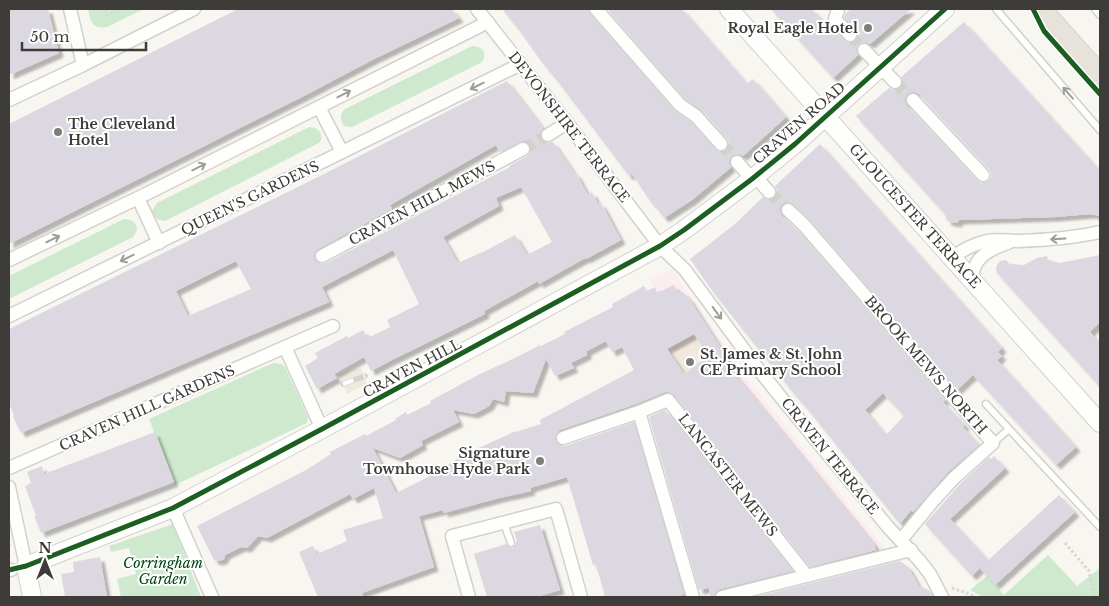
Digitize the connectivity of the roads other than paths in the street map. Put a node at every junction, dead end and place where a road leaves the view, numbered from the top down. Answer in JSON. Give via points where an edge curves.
{"nodes":[{"id":1,"x":70,"y":9,"type":"edge"},
{"id":2,"x":194,"y":9,"type":"edge"},
{"id":3,"x":478,"y":9,"type":"edge"},
{"id":4,"x":596,"y":9,"type":"edge"},
{"id":5,"x":729,"y":9,"type":"edge"},
{"id":6,"x":837,"y":9,"type":"edge"},
{"id":7,"x":945,"y":9,"type":"edge"},
{"id":8,"x":996,"y":9,"type":"edge"},
{"id":9,"x":1041,"y":9,"type":"edge"},
{"id":10,"x":1095,"y":9,"type":"edge"},
{"id":11,"x":1100,"y":15,"type":"edge"},
{"id":12,"x":488,"y":22,"type":"junction"},
{"id":13,"x":850,"y":35,"type":"tunnel mouth"},
{"id":14,"x":864,"y":50,"type":"tunnel mouth"},
{"id":15,"x":521,"y":64,"type":"junction"},
{"id":16,"x":83,"y":65,"type":"junction"},
{"id":17,"x":881,"y":66,"type":"junction"},
{"id":18,"x":1100,"y":75,"type":"edge"},
{"id":19,"x":896,"y":82,"type":"tunnel mouth"},
{"id":20,"x":9,"y":100,"type":"edge"},
{"id":21,"x":913,"y":100,"type":"tunnel mouth"},
{"id":22,"x":319,"y":107,"type":"junction"},
{"id":23,"x":825,"y":116,"type":"junction"},
{"id":24,"x":567,"y":123,"type":"junction"},
{"id":25,"x":1100,"y":130,"type":"edge"},
{"id":26,"x":548,"y":135,"type":"tunnel mouth"},
{"id":27,"x":721,"y":144,"type":"tunnel mouth"},
{"id":28,"x":522,"y":149,"type":"tunnel mouth"},
{"id":29,"x":342,"y":152,"type":"junction"},
{"id":30,"x":737,"y":162,"type":"tunnel mouth"},
{"id":31,"x":983,"y":174,"type":"dead end"},
{"id":32,"x":754,"y":178,"type":"junction"},
{"id":33,"x":769,"y":192,"type":"tunnel mouth"},
{"id":34,"x":138,"y":198,"type":"junction"},
{"id":35,"x":788,"y":210,"type":"tunnel mouth"},
{"id":36,"x":1100,"y":232,"type":"edge"},
{"id":37,"x":1016,"y":241,"type":"junction"},
{"id":38,"x":159,"y":243,"type":"junction"},
{"id":39,"x":660,"y":246,"type":"junction"},
{"id":40,"x":322,"y":256,"type":"dead end"},
{"id":41,"x":952,"y":258,"type":"junction"},
{"id":42,"x":9,"y":260,"type":"edge"},
{"id":43,"x":972,"y":279,"type":"junction"},
{"id":44,"x":9,"y":316,"type":"edge"},
{"id":45,"x":334,"y":326,"type":"dead end"},
{"id":46,"x":285,"y":347,"type":"junction"},
{"id":47,"x":986,"y":404,"type":"dead end"},
{"id":48,"x":639,"y":412,"type":"junction"},
{"id":49,"x":1100,"y":423,"type":"edge"},
{"id":50,"x":322,"y":429,"type":"junction"},
{"id":51,"x":1009,"y":429,"type":"junction"},
{"id":52,"x":562,"y":438,"type":"dead end"},
{"id":53,"x":993,"y":443,"type":"junction"},
{"id":54,"x":9,"y":468,"type":"edge"},
{"id":55,"x":9,"y":487,"type":"edge"},
{"id":56,"x":173,"y":508,"type":"junction"},
{"id":57,"x":504,"y":523,"type":"junction"},
{"id":58,"x":1100,"y":527,"type":"edge"},
{"id":59,"x":901,"y":540,"type":"junction"},
{"id":60,"x":511,"y":543,"type":"dead end"},
{"id":61,"x":911,"y":550,"type":"junction"},
{"id":62,"x":15,"y":569,"type":"edge"},
{"id":63,"x":807,"y":576,"type":"junction"},
{"id":64,"x":32,"y":597,"type":"edge"},
{"id":65,"x":212,"y":597,"type":"edge"},
{"id":66,"x":469,"y":597,"type":"edge"},
{"id":67,"x":581,"y":597,"type":"edge"},
{"id":68,"x":693,"y":597,"type":"edge"},
{"id":69,"x":722,"y":597,"type":"edge"},
{"id":70,"x":942,"y":597,"type":"edge"}],
"edges":[{"from":1,"to":16,"type":"street"},
{"from":2,"to":16,"type":"street"},
{"from":3,"to":12,"type":"street","name":"DEVONSHIRE TERRACE"},
{"from":4,"to":27,"type":"street","via":[[680,105],[696,116]]},
{"from":5,"to":23,"type":"main road","name":"GLOUCESTER TERRACE"},
{"from":6,"to":13,"type":"street","via":[[836,19]]},
{"from":7,"to":17,"type":"main road","name":"CRAVEN ROAD"},
{"from":25,"to":8,"type":"lane","one_way":true},
{"from":9,"to":18,"type":"main road"},
{"from":10,"to":11,"type":"lane"},
{"from":12,"to":15,"type":"street","name":"DEVONSHIRE TERRACE"},
{"from":22,"to":12,"type":"street","one_way":true},
{"from":14,"to":17,"type":"street"},
{"from":15,"to":24,"type":"street","name":"DEVONSHIRE TERRACE"},
{"from":15,"to":29,"type":"street","name":"QUEEN'S GARDENS","one_way":true},
{"from":16,"to":20,"type":"street"},
{"from":17,"to":19,"type":"street"},
{"from":17,"to":23,"type":"main road","name":"CRAVEN ROAD"},
{"from":21,"to":31,"type":"street"},
{"from":22,"to":29,"type":"street"},
{"from":34,"to":22,"type":"street","one_way":true},
{"from":23,"to":32,"type":"main road","name":"CRAVEN ROAD"},
{"from":23,"to":41,"type":"main road","name":"GLOUCESTER TERRACE"},
{"from":24,"to":26,"type":"street"},
{"from":24,"to":39,"type":"street","name":"DEVONSHIRE TERRACE"},
{"from":28,"to":40,"type":"street","name":"CRAVEN HILL MEWS"},
{"from":29,"to":38,"type":"street","name":"QUEEN'S GARDENS"},
{"from":30,"to":32,"type":"street"},
{"from":32,"to":33,"type":"street"},
{"from":32,"to":39,"type":"main road","name":"CRAVEN ROAD"},
{"from":34,"to":38,"type":"street"},
{"from":42,"to":34,"type":"street","one_way":true},
{"from":35,"to":53,"type":"street","name":"BROOK MEWS NORTH"},
{"from":36,"to":37,"type":"street","one_way":true,"via":[[1068,238]]},
{"from":37,"to":41,"type":"street","via":[[977,243]]},
{"from":37,"to":43,"type":"street","via":[[990,250],[978,259]]},
{"from":38,"to":44,"type":"street","name":"QUEEN'S GARDENS","one_way":true},
{"from":39,"to":50,"type":"main road","name":"CRAVEN HILL"},
{"from":39,"to":59,"type":"street","name":"CRAVEN TERRACE","one_way":true,"via":[[685,270],[779,395]]},
{"from":41,"to":43,"type":"main road","name":"GLOUCESTER TERRACE"},
{"from":43,"to":49,"type":"main road","name":"GLOUCESTER TERRACE"},
{"from":45,"to":46,"type":"street","name":"CRAVEN HILL GARDENS"},
{"from":46,"to":50,"type":"street"},
{"from":46,"to":54,"type":"street","name":"CRAVEN HILL GARDENS"},
{"from":47,"to":51,"type":"lane"},
{"from":48,"to":52,"type":"street","name":"LANCASTER MEWS"},
{"from":48,"to":63,"type":"street","name":"LANCASTER MEWS","via":[[668,400]]},
{"from":48,"to":68,"type":"street"},
{"from":50,"to":56,"type":"main road","name":"CRAVEN HILL"},
{"from":51,"to":53,"type":"lane"},
{"from":51,"to":58,"type":"lane"},
{"from":53,"to":59,"type":"street","name":"BROOK MEWS NORTH","via":[[954,478]]},
{"from":55,"to":62,"type":"street"},
{"from":56,"to":62,"type":"main road"},
{"from":56,"to":65,"type":"street"},
{"from":57,"to":60,"type":"lane"},
{"from":57,"to":66,"type":"street","via":[[452,536]]},
{"from":57,"to":67,"type":"street","via":[[556,509]]},
{"from":59,"to":61,"type":"street","name":"CRAVEN TERRACE"},
{"from":61,"to":63,"type":"street"},
{"from":61,"to":70,"type":"street","name":"CRAVEN TERRACE","via":[[930,574]]},
{"from":62,"to":64,"type":"main road"},
{"from":63,"to":69,"type":"street"}]}
